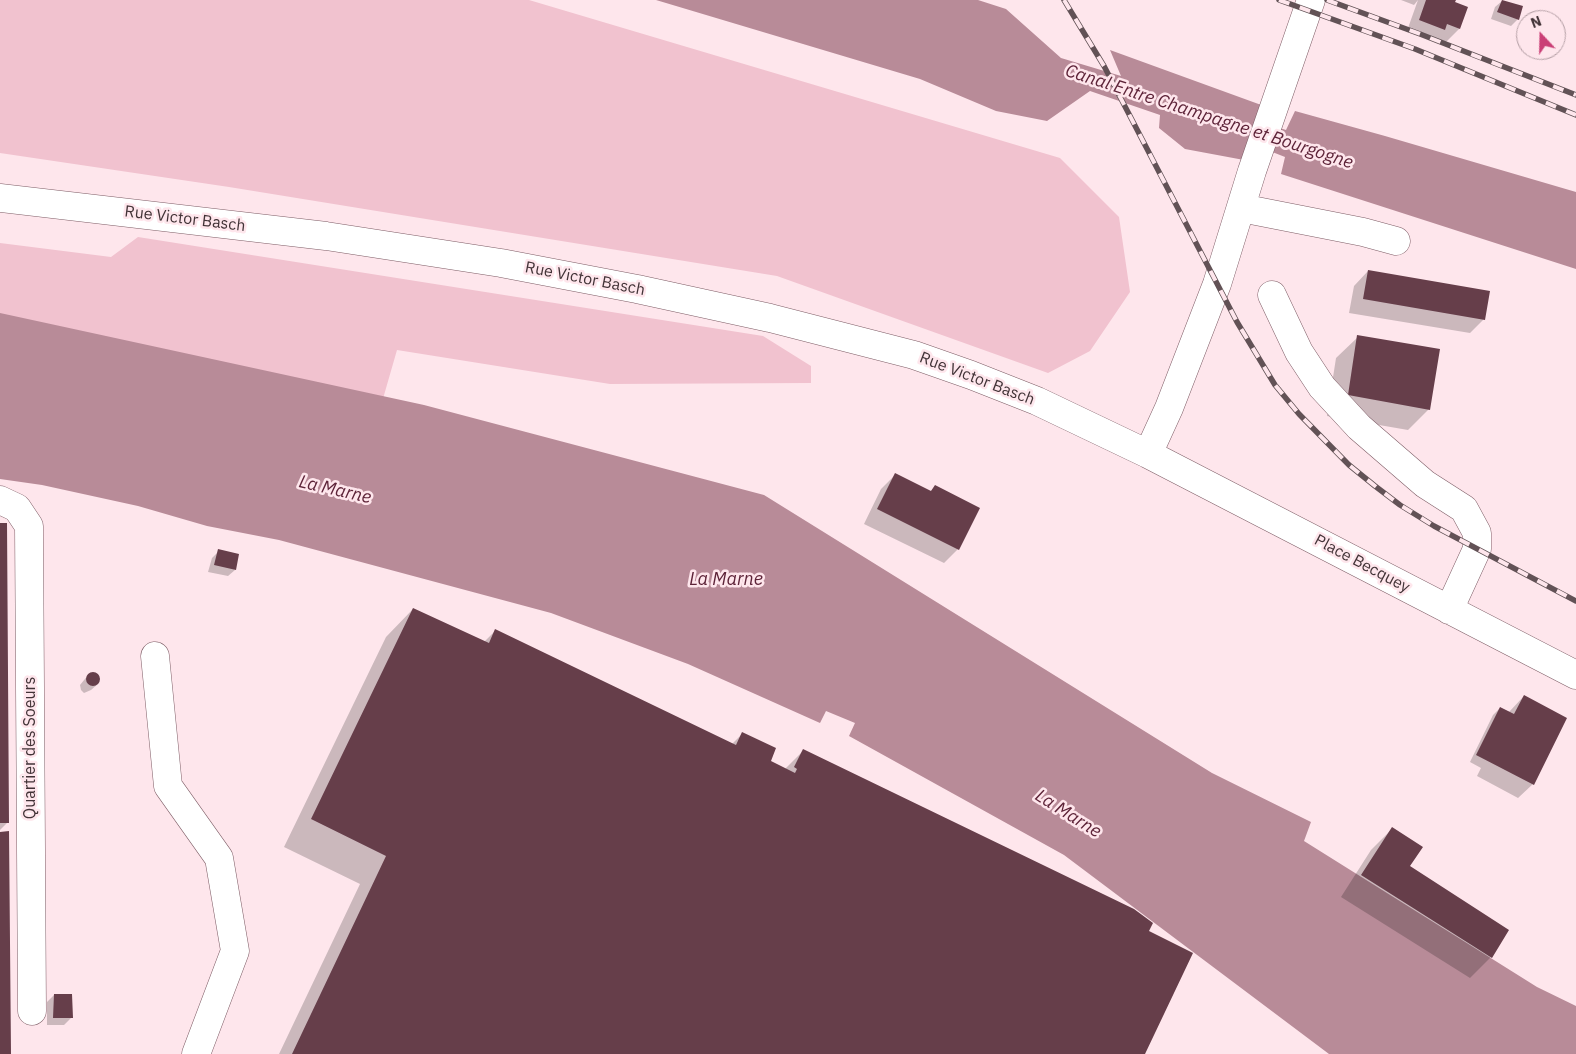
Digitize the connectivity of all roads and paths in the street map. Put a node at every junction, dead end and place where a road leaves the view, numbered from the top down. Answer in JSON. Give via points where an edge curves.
{"nodes":[{"id":1,"x":1311,"y":0,"type":"edge"},
{"id":2,"x":0,"y":198,"type":"edge"},
{"id":3,"x":1241,"y":208,"type":"junction"},
{"id":4,"x":1396,"y":241,"type":"dead end"},
{"id":5,"x":1272,"y":295,"type":"dead end"},
{"id":6,"x":1148,"y":454,"type":"junction"},
{"id":7,"x":0,"y":500,"type":"edge"},
{"id":8,"x":1449,"y":610,"type":"junction"},
{"id":9,"x":155,"y":656,"type":"dead end"},
{"id":10,"x":1576,"y":675,"type":"edge"},
{"id":11,"x":32,"y":1011,"type":"dead end"},
{"id":12,"x":196,"y":1054,"type":"edge"}],
"edges":[{"from":1,"to":3,"type":"street"},
{"from":2,"to":6,"type":"street","name":"Rue Victor Basch","via":[[326,236],[501,263],[760,316],[845,336],[971,375],[1037,401]]},
{"from":3,"to":4,"type":"street"},
{"from":3,"to":6,"type":"street","via":[[1217,284]]},
{"from":5,"to":8,"type":"street","via":[[1299,352],[1322,387],[1359,427],[1425,484],[1464,509],[1477,533],[1477,549]]},
{"from":6,"to":8,"type":"street","name":"Place Becquey"},
{"from":7,"to":11,"type":"street","name":"Quartier des Soeurs","via":[[17,508],[29,526]]},
{"from":8,"to":10,"type":"street","name":"Place Becquey"},
{"from":9,"to":12,"type":"street","via":[[168,786],[219,858],[235,951]]}]}
